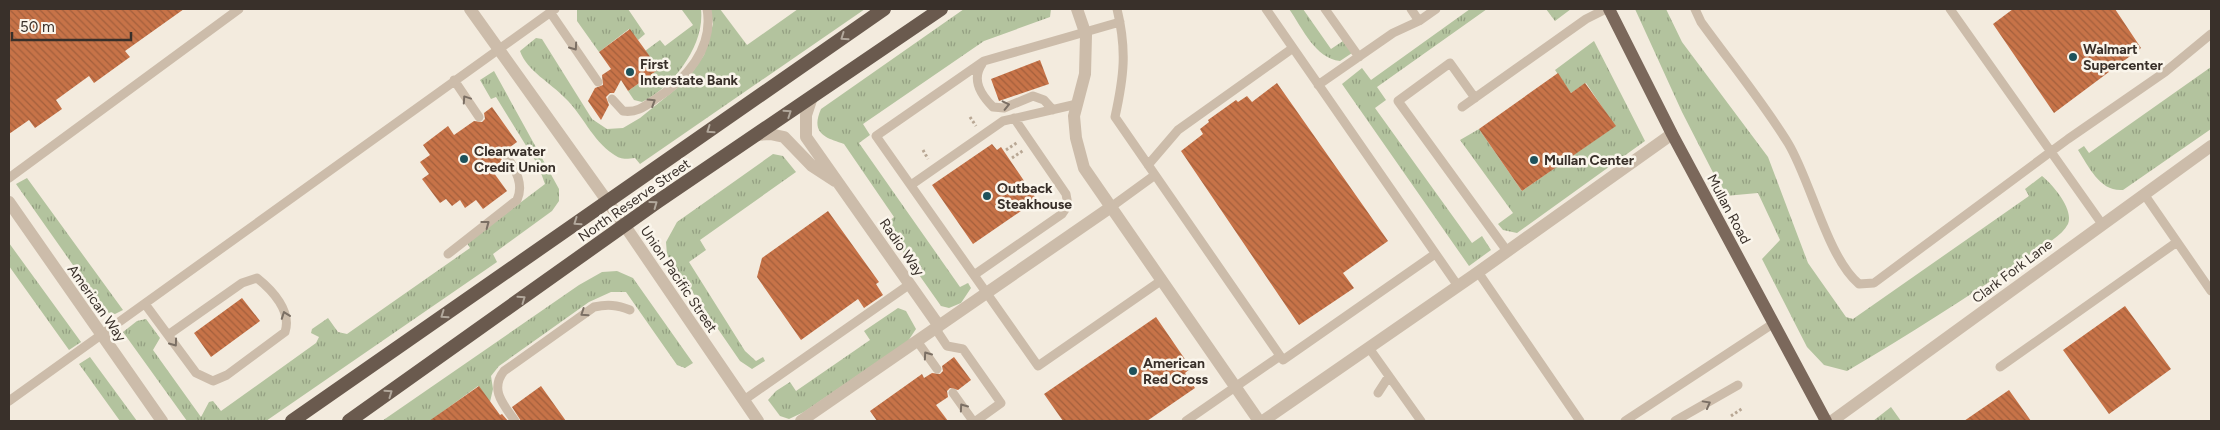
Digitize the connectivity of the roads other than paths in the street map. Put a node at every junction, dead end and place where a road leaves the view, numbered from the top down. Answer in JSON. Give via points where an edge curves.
{"nodes":[{"id":1,"x":239,"y":9,"type":"edge"},
{"id":2,"x":470,"y":9,"type":"edge"},
{"id":3,"x":707,"y":9,"type":"edge"},
{"id":4,"x":884,"y":9,"type":"edge"},
{"id":5,"x":941,"y":9,"type":"edge"},
{"id":6,"x":1077,"y":9,"type":"edge"},
{"id":7,"x":1117,"y":9,"type":"edge"},
{"id":8,"x":1266,"y":9,"type":"edge"},
{"id":9,"x":1325,"y":9,"type":"edge"},
{"id":10,"x":1411,"y":9,"type":"edge"},
{"id":11,"x":1436,"y":9,"type":"edge"},
{"id":12,"x":1607,"y":9,"type":"edge"},
{"id":13,"x":1695,"y":9,"type":"edge"},
{"id":14,"x":1950,"y":9,"type":"edge"},
{"id":15,"x":552,"y":11,"type":"edge"},
{"id":16,"x":1419,"y":21,"type":"junction"},
{"id":17,"x":1120,"y":22,"type":"junction"},
{"id":18,"x":1085,"y":31,"type":"junction"},
{"id":19,"x":2211,"y":34,"type":"edge"},
{"id":20,"x":498,"y":48,"type":"junction"},
{"id":21,"x":1293,"y":48,"type":"junction"},
{"id":22,"x":1359,"y":57,"type":"junction"},
{"id":23,"x":984,"y":61,"type":"junction"},
{"id":24,"x":454,"y":80,"type":"junction"},
{"id":25,"x":598,"y":82,"type":"dead end"},
{"id":26,"x":1318,"y":85,"type":"junction"},
{"id":27,"x":812,"y":97,"type":"junction"},
{"id":28,"x":1475,"y":98,"type":"junction"},
{"id":29,"x":612,"y":99,"type":"dead end"},
{"id":30,"x":1077,"y":104,"type":"junction"},
{"id":31,"x":1462,"y":107,"type":"dead end"},
{"id":32,"x":1053,"y":110,"type":"junction"},
{"id":33,"x":479,"y":117,"type":"dead end"},
{"id":34,"x":1014,"y":118,"type":"junction"},
{"id":35,"x":1672,"y":134,"type":"junction"},
{"id":36,"x":756,"y":135,"type":"junction"},
{"id":37,"x":2211,"y":146,"type":"edge"},
{"id":38,"x":2051,"y":152,"type":"junction"},
{"id":39,"x":507,"y":157,"type":"dead end"},
{"id":40,"x":1148,"y":165,"type":"junction"},
{"id":41,"x":1155,"y":175,"type":"junction"},
{"id":42,"x":9,"y":178,"type":"edge"},
{"id":43,"x":841,"y":185,"type":"junction"},
{"id":44,"x":911,"y":185,"type":"junction"},
{"id":45,"x":2144,"y":194,"type":"junction"},
{"id":46,"x":608,"y":201,"type":"junction"},
{"id":47,"x":9,"y":202,"type":"edge"},
{"id":48,"x":1111,"y":206,"type":"junction"},
{"id":49,"x":2102,"y":224,"type":"junction"},
{"id":50,"x":625,"y":226,"type":"junction"},
{"id":51,"x":2177,"y":242,"type":"junction"},
{"id":52,"x":1507,"y":251,"type":"junction"},
{"id":53,"x":448,"y":254,"type":"dead end"},
{"id":54,"x":1435,"y":254,"type":"junction"},
{"id":55,"x":1478,"y":272,"type":"junction"},
{"id":56,"x":974,"y":275,"type":"junction"},
{"id":57,"x":1162,"y":280,"type":"junction"},
{"id":58,"x":910,"y":284,"type":"junction"},
{"id":59,"x":1458,"y":286,"type":"junction"},
{"id":60,"x":2211,"y":291,"type":"edge"},
{"id":61,"x":986,"y":293,"type":"junction"},
{"id":62,"x":145,"y":304,"type":"junction"},
{"id":63,"x":630,"y":310,"type":"dead end"},
{"id":64,"x":1774,"y":323,"type":"junction"},
{"id":65,"x":937,"y":327,"type":"junction"},
{"id":66,"x":101,"y":335,"type":"junction"},
{"id":67,"x":168,"y":335,"type":"junction"},
{"id":68,"x":917,"y":341,"type":"junction"},
{"id":69,"x":1369,"y":348,"type":"junction"},
{"id":70,"x":1280,"y":356,"type":"junction"},
{"id":71,"x":2000,"y":367,"type":"dead end"},
{"id":72,"x":937,"y":369,"type":"dead end"},
{"id":73,"x":1389,"y":376,"type":"junction"},
{"id":74,"x":1738,"y":386,"type":"dead end"},
{"id":75,"x":1236,"y":387,"type":"junction"},
{"id":76,"x":953,"y":393,"type":"dead end"},
{"id":77,"x":1378,"y":393,"type":"dead end"},
{"id":78,"x":744,"y":400,"type":"junction"},
{"id":79,"x":9,"y":401,"type":"edge"},
{"id":80,"x":162,"y":421,"type":"edge"},
{"id":81,"x":292,"y":421,"type":"edge"},
{"id":82,"x":349,"y":421,"type":"edge"},
{"id":83,"x":515,"y":421,"type":"edge"},
{"id":84,"x":758,"y":421,"type":"edge"},
{"id":85,"x":801,"y":421,"type":"edge"},
{"id":86,"x":974,"y":421,"type":"edge"},
{"id":87,"x":1186,"y":421,"type":"edge"},
{"id":88,"x":1261,"y":421,"type":"edge"},
{"id":89,"x":1421,"y":421,"type":"edge"},
{"id":90,"x":1580,"y":421,"type":"edge"},
{"id":91,"x":1625,"y":421,"type":"edge"},
{"id":92,"x":1675,"y":421,"type":"edge"},
{"id":93,"x":1826,"y":421,"type":"edge"},
{"id":94,"x":1832,"y":421,"type":"edge"}],
"edges":[{"from":1,"to":42,"type":"lane"},
{"from":2,"to":20,"type":"street","name":"Union Pacific Street"},
{"from":29,"to":3,"type":"lane","one_way":true,"via":[[623,111],[631,112],[666,93],[686,76],[707,38]]},
{"from":4,"to":46,"type":"highway","name":"North Reserve Street","one_way":true},
{"from":5,"to":27,"type":"highway","name":"North Reserve Street"},
{"from":6,"to":18,"type":"street"},
{"from":7,"to":17,"type":"lane"},
{"from":8,"to":21,"type":"lane"},
{"from":9,"to":22,"type":"lane"},
{"from":10,"to":16,"type":"lane"},
{"from":11,"to":16,"type":"lane"},
{"from":12,"to":28,"type":"lane","via":[[1586,19]]},
{"from":12,"to":35,"type":"main road","name":"Mullan Road"},
{"from":13,"to":38,"type":"lane","via":[[1789,144],[1836,250],[1850,276],[1859,284],[1874,282]]},
{"from":14,"to":38,"type":"lane"},
{"from":15,"to":20,"type":"lane"},
{"from":15,"to":25,"type":"lane","one_way":true},
{"from":16,"to":22,"type":"lane","via":[[1393,33]]},
{"from":17,"to":18,"type":"lane"},
{"from":17,"to":40,"type":"lane","via":[[1125,53],[1115,117]]},
{"from":18,"to":23,"type":"lane"},
{"from":18,"to":30,"type":"street","via":[[1085,74]]},
{"from":19,"to":38,"type":"lane","via":[[2165,72]]},
{"from":20,"to":24,"type":"lane"},
{"from":20,"to":46,"type":"street","name":"Union Pacific Street"},
{"from":21,"to":26,"type":"lane"},
{"from":21,"to":40,"type":"lane","via":[[1178,130]]},
{"from":22,"to":26,"type":"lane"},
{"from":23,"to":32,"type":"lane","one_way":true,"via":[[977,71],[977,80],[993,107],[1004,108],[1033,96],[1044,100]]},
{"from":23,"to":44,"type":"lane","via":[[876,136]]},
{"from":33,"to":24,"type":"lane","one_way":true},
{"from":24,"to":62,"type":"lane"},
{"from":26,"to":54,"type":"lane"},
{"from":36,"to":27,"type":"highway","name":"North Reserve Street","one_way":true},
{"from":27,"to":43,"type":"street","name":"Radio Way","via":[[806,115],[806,137]]},
{"from":28,"to":31,"type":"lane"},
{"from":28,"to":52,"type":"lane","via":[[1450,63],[1398,101]]},
{"from":30,"to":32,"type":"lane"},
{"from":30,"to":48,"type":"street","via":[[1074,116],[1076,138],[1084,168]]},
{"from":32,"to":34,"type":"lane"},
{"from":34,"to":44,"type":"lane","via":[[1003,120]]},
{"from":34,"to":56,"type":"lane","via":[[1066,194],[1068,205],[1062,214]]},
{"from":35,"to":52,"type":"street"},
{"from":35,"to":64,"type":"main road","name":"Mullan Road"},
{"from":36,"to":43,"type":"street","name":"Radio Way","via":[[784,138],[812,166]]},
{"from":50,"to":36,"type":"highway","name":"North Reserve Street","one_way":true},
{"from":37,"to":45,"type":"street","name":"Clark Fork Lane"},
{"from":38,"to":49,"type":"lane"},
{"from":53,"to":39,"type":"lane","one_way":true,"via":[[517,200],[519,182]]},
{"from":40,"to":41,"type":"lane"},
{"from":41,"to":48,"type":"lane"},
{"from":41,"to":70,"type":"lane"},
{"from":43,"to":58,"type":"street","name":"Radio Way"},
{"from":44,"to":56,"type":"lane"},
{"from":45,"to":49,"type":"street","name":"Clark Fork Lane"},
{"from":45,"to":51,"type":"lane"},
{"from":46,"to":50,"type":"street","name":"Union Pacific Street"},
{"from":46,"to":81,"type":"highway","name":"North Reserve Street","one_way":true},
{"from":47,"to":66,"type":"street","name":"American Way"},
{"from":48,"to":57,"type":"street"},
{"from":48,"to":61,"type":"street"},
{"from":49,"to":94,"type":"street","name":"Clark Fork Lane"},
{"from":50,"to":78,"type":"street","name":"Union Pacific Street"},
{"from":82,"to":50,"type":"highway","name":"North Reserve Street","one_way":true},
{"from":51,"to":60,"type":"lane"},
{"from":51,"to":71,"type":"lane"},
{"from":52,"to":55,"type":"street"},
{"from":54,"to":59,"type":"lane"},
{"from":54,"to":70,"type":"lane","via":[[1283,360]]},
{"from":55,"to":59,"type":"street"},
{"from":55,"to":90,"type":"lane"},
{"from":56,"to":61,"type":"lane"},
{"from":57,"to":61,"type":"lane","via":[[1038,366]]},
{"from":57,"to":75,"type":"street"},
{"from":58,"to":65,"type":"street","name":"Radio Way"},
{"from":58,"to":78,"type":"lane"},
{"from":59,"to":69,"type":"street"},
{"from":61,"to":65,"type":"street"},
{"from":62,"to":66,"type":"lane"},
{"from":62,"to":67,"type":"lane"},
{"from":63,"to":83,"type":"lane","one_way":true,"via":[[618,306],[594,307],[504,371],[498,378],[497,390]]},
{"from":64,"to":91,"type":"lane"},
{"from":64,"to":93,"type":"main road","name":"Mullan Road"},
{"from":65,"to":68,"type":"street"},
{"from":65,"to":86,"type":"lane","via":[[947,346],[963,349],[1001,404]]},
{"from":66,"to":79,"type":"lane"},
{"from":66,"to":80,"type":"street","name":"American Way"},
{"from":67,"to":67,"type":"lane","one_way":true,"via":[[196,374],[213,381],[227,375],[286,332],[288,323],[270,288],[257,278],[242,283]]},
{"from":72,"to":68,"type":"lane","one_way":true},
{"from":68,"to":85,"type":"street"},
{"from":69,"to":73,"type":"lane"},
{"from":69,"to":88,"type":"street"},
{"from":70,"to":75,"type":"lane"},
{"from":73,"to":77,"type":"lane"},
{"from":73,"to":89,"type":"lane"},
{"from":92,"to":74,"type":"lane","one_way":true},
{"from":75,"to":87,"type":"lane"},
{"from":75,"to":88,"type":"street"},
{"from":86,"to":76,"type":"lane","one_way":true},
{"from":78,"to":84,"type":"street","name":"Union Pacific Street"}]}
